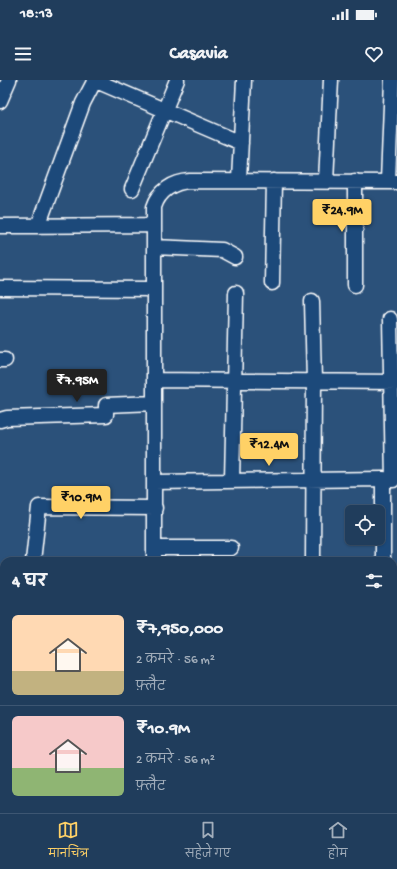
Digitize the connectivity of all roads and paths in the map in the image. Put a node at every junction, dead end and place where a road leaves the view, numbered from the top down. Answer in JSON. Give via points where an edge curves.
{"nodes":[{"id":1,"x":9,"y":80,"type":"edge"},
{"id":2,"x":94,"y":80,"type":"edge"},
{"id":3,"x":177,"y":80,"type":"edge"},
{"id":4,"x":244,"y":80,"type":"edge"},
{"id":5,"x":331,"y":80,"type":"edge"},
{"id":6,"x":392,"y":80,"type":"edge"},
{"id":7,"x":0,"y":101,"type":"edge"},
{"id":8,"x":166,"y":111,"type":"junction"},
{"id":9,"x":242,"y":143,"type":"junction"},
{"id":10,"x":239,"y":180,"type":"junction"},
{"id":11,"x":274,"y":181,"type":"junction"},
{"id":12,"x":326,"y":182,"type":"junction"},
{"id":13,"x":355,"y":182,"type":"junction"},
{"id":14,"x":392,"y":182,"type":"edge"},
{"id":15,"x":132,"y":189,"type":"dead end"},
{"id":16,"x":154,"y":225,"type":"junction"},
{"id":17,"x":0,"y":226,"type":"edge"},
{"id":18,"x":38,"y":226,"type":"junction"},
{"id":19,"x":154,"y":248,"type":"junction"},
{"id":20,"x":235,"y":257,"type":"dead end"},
{"id":21,"x":272,"y":283,"type":"dead end"},
{"id":22,"x":355,"y":285,"type":"dead end"},
{"id":23,"x":0,"y":288,"type":"edge"},
{"id":24,"x":154,"y":289,"type":"junction"},
{"id":25,"x":236,"y":294,"type":"dead end"},
{"id":26,"x":312,"y":301,"type":"dead end"},
{"id":27,"x":390,"y":319,"type":"dead end"},
{"id":28,"x":154,"y":380,"type":"junction"},
{"id":29,"x":234,"y":381,"type":"junction"},
{"id":30,"x":314,"y":381,"type":"junction"},
{"id":31,"x":394,"y":382,"type":"edge"},
{"id":32,"x":154,"y":403,"type":"junction"},
{"id":33,"x":0,"y":420,"type":"edge"},
{"id":34,"x":313,"y":480,"type":"junction"},
{"id":35,"x":391,"y":480,"type":"edge"},
{"id":36,"x":232,"y":481,"type":"junction"},
{"id":37,"x":154,"y":482,"type":"junction"},
{"id":38,"x":154,"y":508,"type":"junction"},
{"id":39,"x":231,"y":548,"type":"dead end"},
{"id":40,"x":154,"y":555,"type":"edge"},
{"id":41,"x":33,"y":557,"type":"edge"},
{"id":42,"x":313,"y":557,"type":"edge"},
{"id":43,"x":383,"y":557,"type":"edge"}],
"edges":[{"from":1,"to":7,"type":"street"},
{"from":2,"to":8,"type":"street"},
{"from":2,"to":18,"type":"street","via":[[83,103]]},
{"from":3,"to":8,"type":"street"},
{"from":4,"to":9,"type":"street"},
{"from":5,"to":12,"type":"street"},
{"from":6,"to":14,"type":"street"},
{"from":8,"to":9,"type":"street"},
{"from":8,"to":15,"type":"street"},
{"from":9,"to":10,"type":"street"},
{"from":10,"to":11,"type":"street"},
{"from":10,"to":16,"type":"street","via":[[190,181],[169,186],[155,202]]},
{"from":11,"to":12,"type":"street"},
{"from":11,"to":21,"type":"street"},
{"from":12,"to":13,"type":"street"},
{"from":13,"to":14,"type":"street"},
{"from":13,"to":22,"type":"street"},
{"from":16,"to":18,"type":"street"},
{"from":16,"to":19,"type":"street"},
{"from":17,"to":18,"type":"street"},
{"from":19,"to":20,"type":"street","via":[[222,250]]},
{"from":19,"to":24,"type":"street"},
{"from":23,"to":24,"type":"street"},
{"from":24,"to":28,"type":"street"},
{"from":25,"to":29,"type":"street"},
{"from":26,"to":30,"type":"street"},
{"from":27,"to":31,"type":"street"},
{"from":28,"to":29,"type":"street"},
{"from":28,"to":32,"type":"street"},
{"from":29,"to":30,"type":"street"},
{"from":29,"to":36,"type":"street"},
{"from":30,"to":31,"type":"street"},
{"from":30,"to":34,"type":"street"},
{"from":31,"to":35,"type":"street"},
{"from":32,"to":33,"type":"street","via":[[106,405],[106,415]]},
{"from":32,"to":37,"type":"street"},
{"from":34,"to":35,"type":"street"},
{"from":34,"to":36,"type":"street"},
{"from":34,"to":42,"type":"street"},
{"from":35,"to":43,"type":"street"},
{"from":36,"to":37,"type":"street"},
{"from":37,"to":38,"type":"street"},
{"from":38,"to":40,"type":"street"},
{"from":38,"to":41,"type":"street","via":[[39,507]]},
{"from":39,"to":40,"type":"street"}]}
